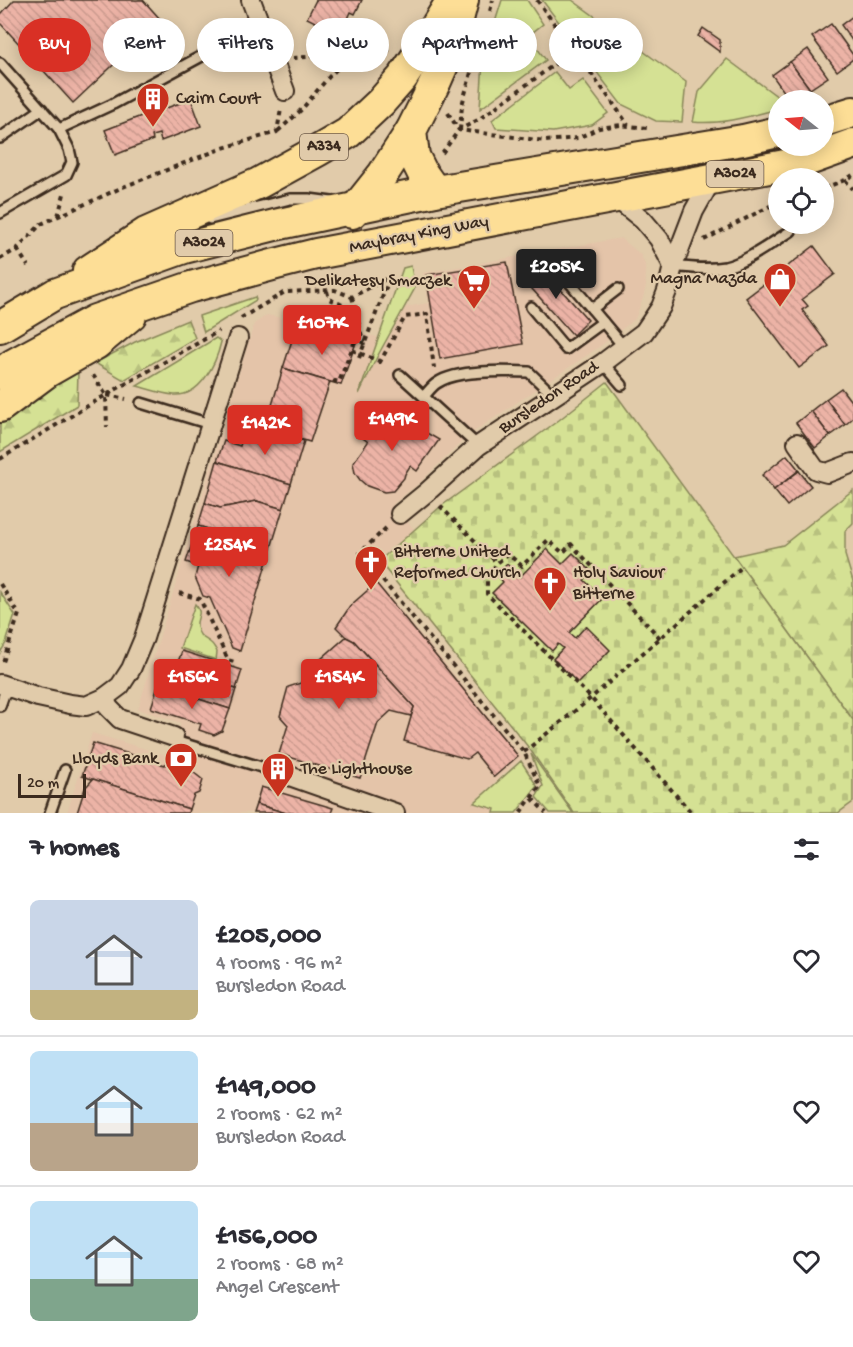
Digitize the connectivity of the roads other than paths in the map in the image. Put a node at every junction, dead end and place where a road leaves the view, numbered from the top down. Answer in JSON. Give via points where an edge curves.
{"nodes":[{"id":1,"x":452,"y":0,"type":"edge"},
{"id":2,"x":463,"y":0,"type":"edge"},
{"id":3,"x":255,"y":2,"type":"edge"},
{"id":4,"x":259,"y":18,"type":"edge"},
{"id":5,"x":197,"y":59,"type":"edge"},
{"id":6,"x":0,"y":63,"type":"edge"},
{"id":7,"x":278,"y":72,"type":"edge"},
{"id":8,"x":285,"y":91,"type":"road end"},
{"id":9,"x":42,"y":109,"type":"junction"},
{"id":10,"x":59,"y":129,"type":"junction"},
{"id":11,"x":411,"y":130,"type":"junction"},
{"id":12,"x":768,"y":134,"type":"edge"},
{"id":13,"x":0,"y":138,"type":"edge"},
{"id":14,"x":853,"y":144,"type":"edge"},
{"id":15,"x":712,"y":179,"type":"junction"},
{"id":16,"x":435,"y":191,"type":"junction"},
{"id":17,"x":616,"y":198,"type":"junction"},
{"id":18,"x":356,"y":208,"type":"junction"},
{"id":19,"x":0,"y":213,"type":"edge"},
{"id":20,"x":146,"y":233,"type":"junction"},
{"id":21,"x":786,"y":234,"type":"edge"},
{"id":22,"x":316,"y":254,"type":"junction"},
{"id":23,"x":673,"y":266,"type":"junction"},
{"id":24,"x":561,"y":272,"type":"dead end"},
{"id":25,"x":618,"y":288,"type":"dead end"},
{"id":26,"x":55,"y":294,"type":"junction"},
{"id":27,"x":150,"y":300,"type":"junction"},
{"id":28,"x":531,"y":307,"type":"dead end"},
{"id":29,"x":592,"y":309,"type":"junction"},
{"id":30,"x":603,"y":322,"type":"junction"},
{"id":31,"x":0,"y":327,"type":"edge"},
{"id":32,"x":232,"y":330,"type":"road end"},
{"id":33,"x":624,"y":347,"type":"junction"},
{"id":34,"x":603,"y":363,"type":"junction"},
{"id":35,"x":0,"y":374,"type":"edge"},
{"id":36,"x":400,"y":375,"type":"dead end"},
{"id":37,"x":622,"y":385,"type":"dead end"},
{"id":38,"x":424,"y":396,"type":"junction"},
{"id":39,"x":554,"y":396,"type":"junction"},
{"id":40,"x":141,"y":403,"type":"road end"},
{"id":41,"x":0,"y":407,"type":"edge"},
{"id":42,"x":210,"y":424,"type":"junction"},
{"id":43,"x":797,"y":443,"type":"dead end"},
{"id":44,"x":478,"y":446,"type":"junction"},
{"id":45,"x":853,"y":463,"type":"edge"},
{"id":46,"x":400,"y":514,"type":"road end"},
{"id":47,"x":3,"y":685,"type":"edge"},
{"id":48,"x":104,"y":698,"type":"junction"},
{"id":49,"x":0,"y":706,"type":"edge"},
{"id":50,"x":174,"y":737,"type":"joint"},
{"id":51,"x":65,"y":770,"type":"dead end"},
{"id":52,"x":281,"y":773,"type":"joint"},
{"id":53,"x":50,"y":813,"type":"edge"},
{"id":54,"x":395,"y":813,"type":"edge"}],
"edges":[{"from":1,"to":20,"type":"main road","number":"A334","via":[[403,77],[348,132],[259,183]]},
{"from":2,"to":11,"type":"main road","via":[[450,47]]},
{"from":3,"to":4,"type":"street"},
{"from":5,"to":10,"type":"lane"},
{"from":6,"to":9,"type":"lane"},
{"from":7,"to":8,"type":"street"},
{"from":9,"to":10,"type":"lane"},
{"from":9,"to":13,"type":"lane"},
{"from":10,"to":19,"type":"lane","via":[[72,162],[66,175]]},
{"from":11,"to":16,"type":"main road","via":[[414,156]]},
{"from":11,"to":18,"type":"main road"},
{"from":12,"to":16,"type":"main road","number":"A3024"},
{"from":14,"to":15,"type":"main road","name":"Maybray King Way","number":"A3024","via":[[806,161]]},
{"from":15,"to":17,"type":"main road","name":"Maybray King Way","number":"A3024"},
{"from":15,"to":23,"type":"street","name":"Bursledon Road","via":[[694,211]]},
{"from":16,"to":18,"type":"main road","number":"A3024"},
{"from":17,"to":22,"type":"main road","name":"Maybray King Way","number":"A3024"},
{"from":17,"to":23,"type":"street","via":[[659,239]]},
{"from":18,"to":20,"type":"lane","via":[[290,199]]},
{"from":18,"to":22,"type":"main road"},
{"from":18,"to":26,"type":"main road","number":"A3024","via":[[184,248]]},
{"from":20,"to":26,"type":"main road","number":"A334"},
{"from":21,"to":23,"type":"lane","via":[[726,267]]},
{"from":22,"to":27,"type":"main road","name":"Maybray King Way","number":"A3024"},
{"from":23,"to":33,"type":"street","name":"Bursledon Road","via":[[661,307],[644,332]]},
{"from":24,"to":29,"type":"lane"},
{"from":25,"to":29,"type":"lane"},
{"from":26,"to":31,"type":"main road","number":"A3024"},
{"from":27,"to":35,"type":"main road","name":"Maybray King Way","number":"A3024","via":[[95,320]]},
{"from":27,"to":41,"type":"main road","via":[[96,344],[47,372]]},
{"from":28,"to":30,"type":"lane","via":[[566,349]]},
{"from":29,"to":30,"type":"lane"},
{"from":30,"to":33,"type":"lane"},
{"from":32,"to":42,"type":"street"},
{"from":33,"to":34,"type":"street","name":"Bursledon Road"},
{"from":34,"to":37,"type":"lane"},
{"from":34,"to":39,"type":"street","name":"Bursledon Road"},
{"from":36,"to":38,"type":"lane"},
{"from":38,"to":39,"type":"lane","via":[[448,377],[490,371],[529,372]]},
{"from":38,"to":44,"type":"lane"},
{"from":39,"to":44,"type":"street","name":"Bursledon Road"},
{"from":40,"to":42,"type":"lane"},
{"from":42,"to":48,"type":"street","via":[[144,638],[120,686]]},
{"from":43,"to":45,"type":"street","via":[[816,470],[827,473]]},
{"from":44,"to":46,"type":"street","name":"Bursledon Road"},
{"from":47,"to":48,"type":"street","via":[[38,697],[86,706]]},
{"from":47,"to":49,"type":"lane"},
{"from":48,"to":50,"type":"street","via":[[120,719]]},
{"from":50,"to":52,"type":"lane","via":[[178,742]]},
{"from":51,"to":53,"type":"lane"},
{"from":52,"to":54,"type":"street"}]}
